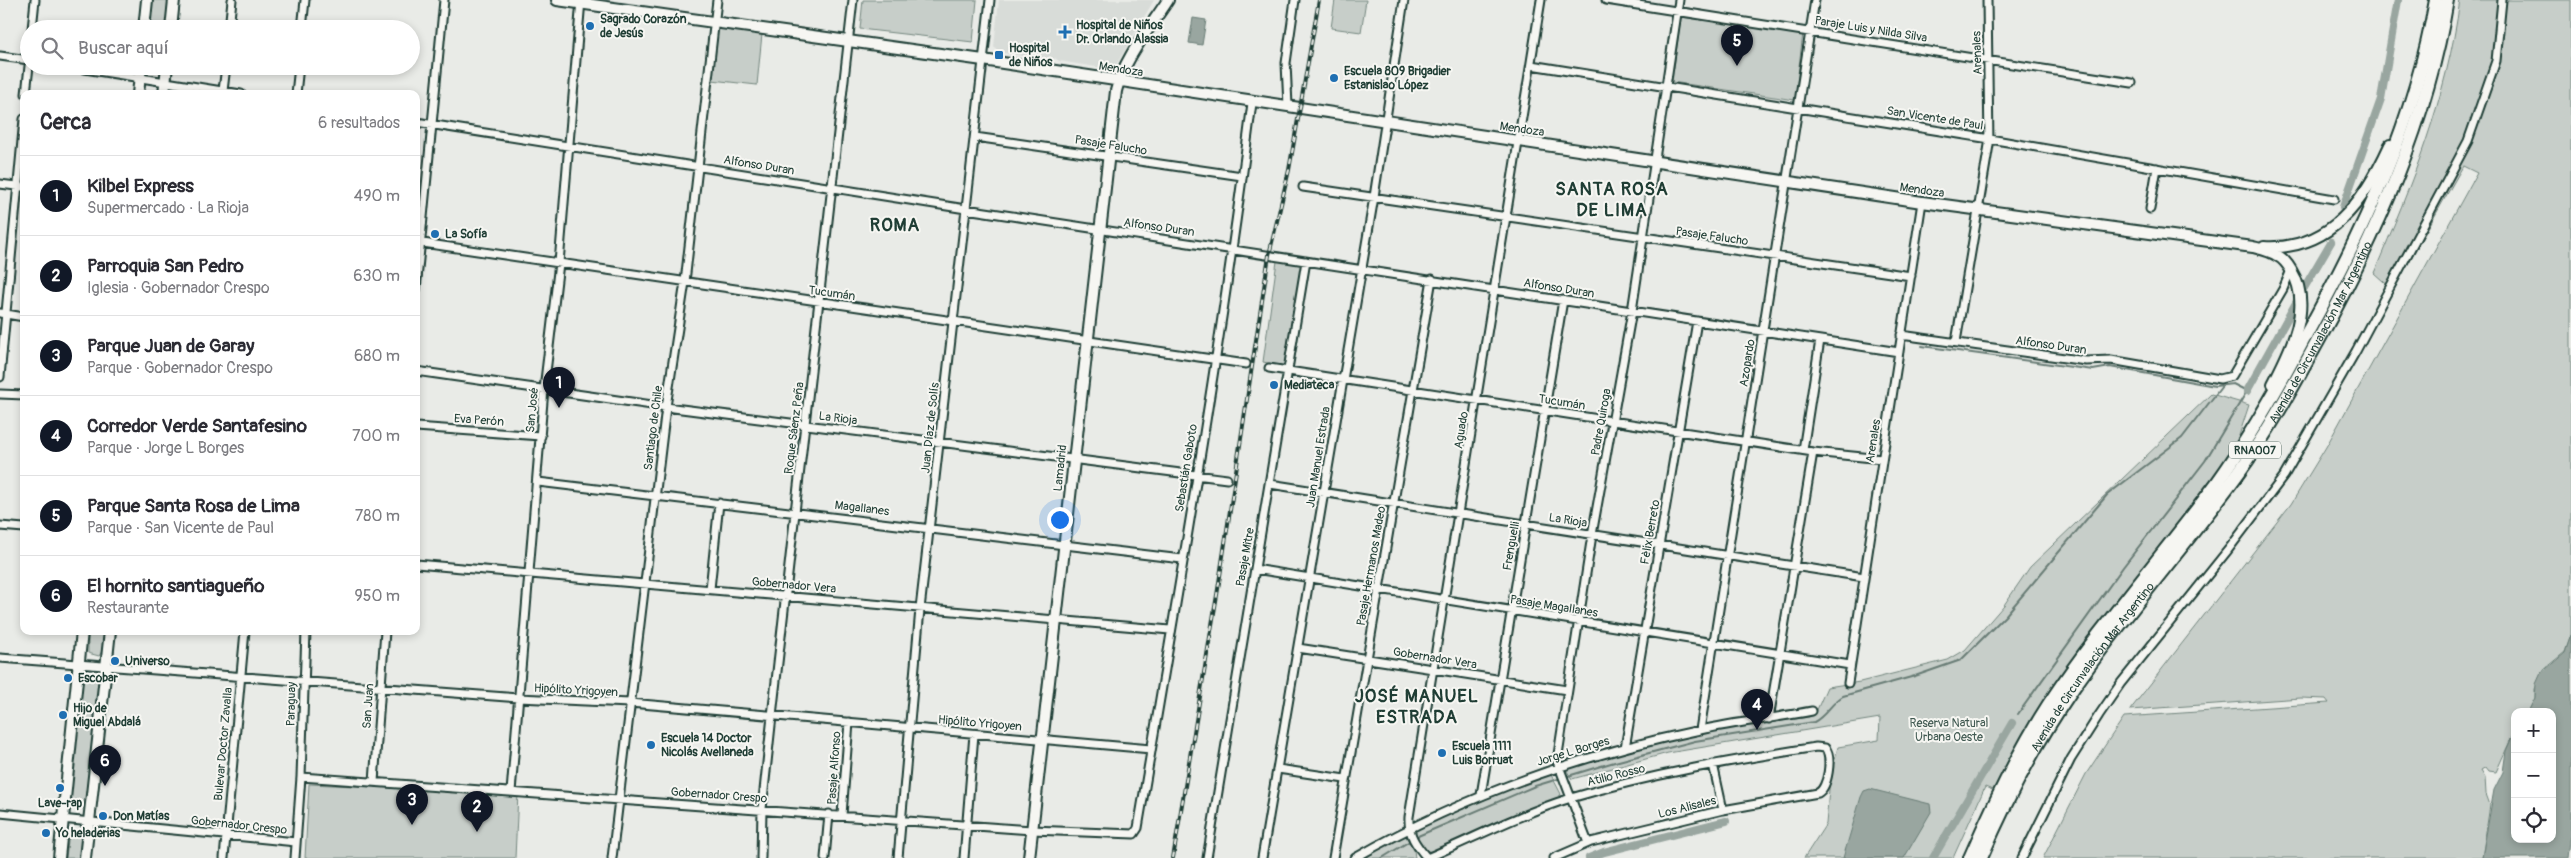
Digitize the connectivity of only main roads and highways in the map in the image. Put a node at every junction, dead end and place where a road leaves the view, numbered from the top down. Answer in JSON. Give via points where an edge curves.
{"nodes":[{"id":1,"x":2436,"y":0,"type":"edge"},
{"id":2,"x":2447,"y":0,"type":"edge"},
{"id":3,"x":1970,"y":858,"type":"edge"},
{"id":4,"x":1981,"y":858,"type":"edge"}],
"edges":[{"from":1,"to":3,"type":"highway","name":"Avenida de Circunvalación Mar Argentino","number":"RNA007","via":[[2405,126],[2369,214],[2304,339],[2244,443],[2048,706],[1999,794]]},
{"from":2,"to":4,"type":"highway","name":"Avenida de Circunvalación Mar Argentino","number":"RNA007","via":[[2429,84],[2402,166],[2377,226],[2327,325],[2251,456],[2058,711],[2009,798]]}]}
